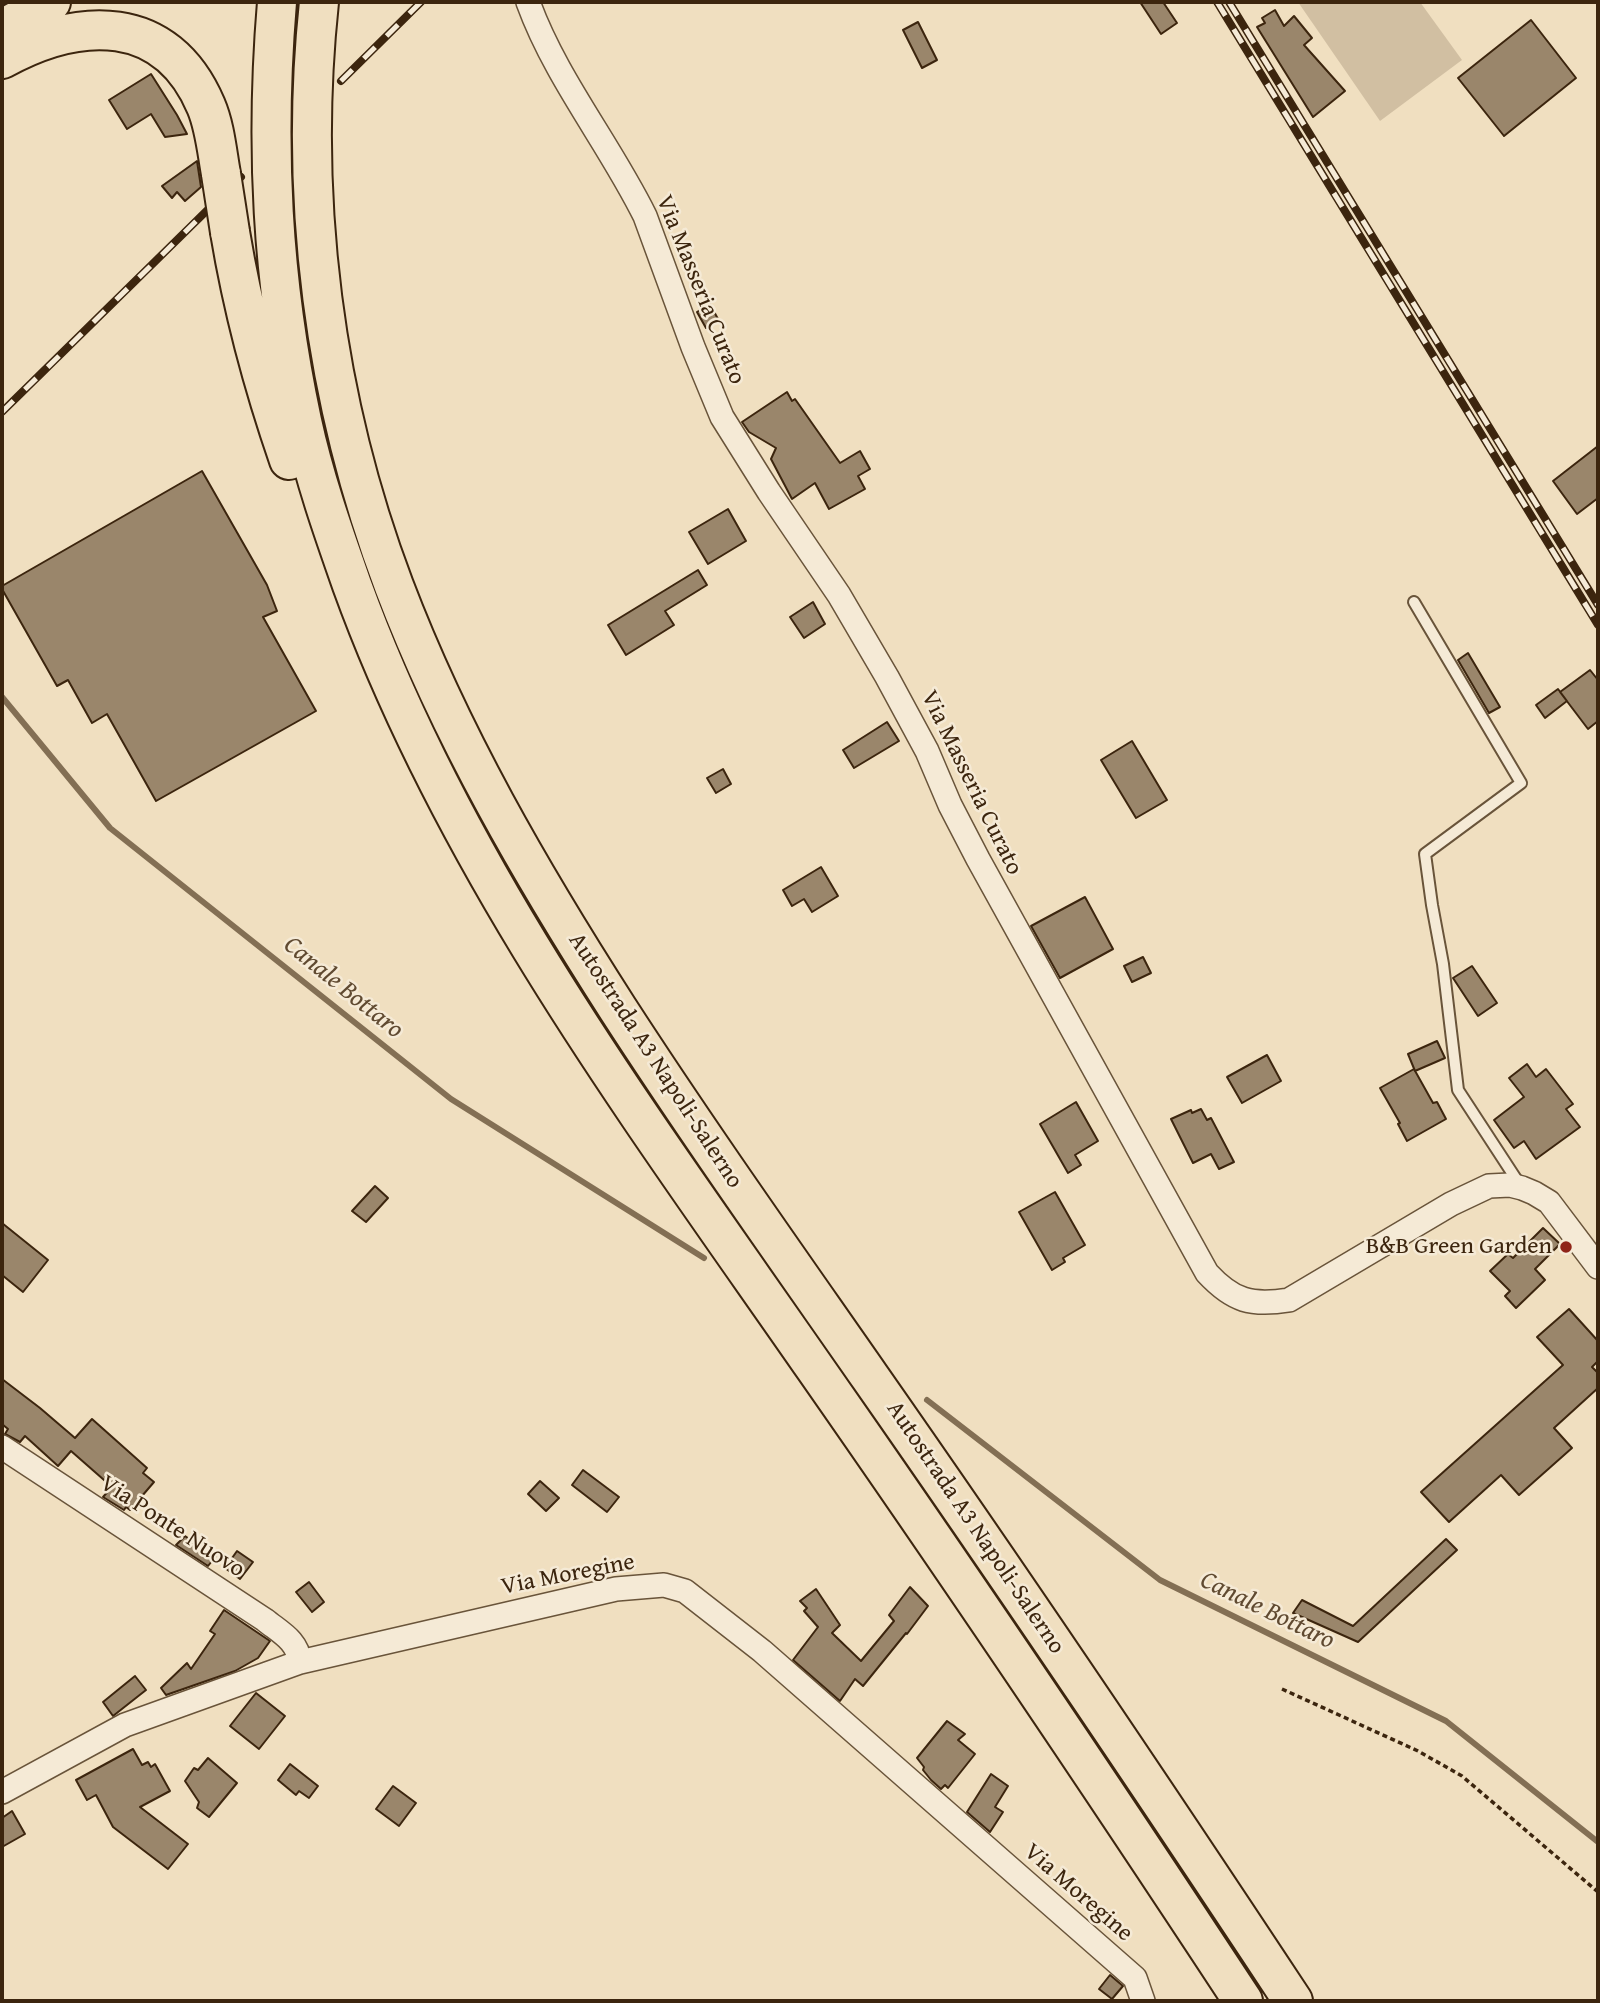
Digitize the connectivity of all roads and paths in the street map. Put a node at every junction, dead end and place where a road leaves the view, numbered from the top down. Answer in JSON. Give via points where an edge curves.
{"nodes":[{"id":1,"x":24,"y":2,"type":"edge"},
{"id":2,"x":51,"y":2,"type":"edge"},
{"id":3,"x":277,"y":2,"type":"edge"},
{"id":4,"x":319,"y":2,"type":"edge"},
{"id":5,"x":528,"y":2,"type":"edge"},
{"id":6,"x":2,"y":15,"type":"edge"},
{"id":7,"x":2,"y":29,"type":"edge"},
{"id":8,"x":2,"y":59,"type":"edge"},
{"id":9,"x":1414,"y":602,"type":"dead end"},
{"id":10,"x":407,"y":720,"type":"junction"},
{"id":11,"x":1522,"y":1188,"type":"junction"},
{"id":12,"x":1598,"y":1267,"type":"edge"},
{"id":13,"x":2,"y":1447,"type":"edge"},
{"id":14,"x":300,"y":1662,"type":"junction"},
{"id":15,"x":1282,"y":1689,"type":"dead end"},
{"id":16,"x":2,"y":1792,"type":"edge"},
{"id":17,"x":1598,"y":1892,"type":"edge"},
{"id":18,"x":1143,"y":2001,"type":"edge"},
{"id":19,"x":1242,"y":2001,"type":"edge"},
{"id":20,"x":1293,"y":2001,"type":"edge"}],
"edges":[{"from":1,"to":6,"type":"highway"},
{"from":2,"to":7,"type":"highway"},
{"from":3,"to":10,"type":"highway","name":"Autostrada A3 Napoli-Salerno","via":[[271,111],[274,240],[282,311],[318,484]]},
{"from":4,"to":20,"type":"highway","name":"Autostrada A3 Napoli-Salerno","via":[[312,88],[313,181],[319,270],[333,362],[354,459],[384,557],[442,700],[521,852],[579,949],[709,1146],[1124,1745]]},
{"from":5,"to":11,"type":"street","name":"Via Masseria Curato","via":[[578,102],[645,216],[722,416],[887,677],[978,859],[1207,1273],[1236,1298],[1254,1303],[1289,1300],[1472,1193],[1489,1186]]},
{"from":8,"to":10,"type":"highway","bridge":true,"via":[[62,34],[109,29],[148,41],[167,53],[197,87],[214,133],[246,314],[318,548],[354,629]]},
{"from":9,"to":11,"type":"lane","via":[[1521,783],[1425,854],[1458,1090]]},
{"from":10,"to":19,"type":"highway","name":"Autostrada A3 Napoli-Salerno","via":[[488,874],[582,1030],[993,1625]]},
{"from":11,"to":12,"type":"street","via":[[1549,1202]]},
{"from":13,"to":14,"type":"street","name":"Via Ponte Nuovo","via":[[265,1620],[294,1644]]},
{"from":14,"to":16,"type":"street","name":"Via Moregine","via":[[125,1726]]},
{"from":14,"to":18,"type":"street","name":"Via Moregine","via":[[617,1589],[664,1585],[685,1591],[762,1651],[1135,1978]]},
{"from":15,"to":17,"type":"path","via":[[1462,1776]]}]}
